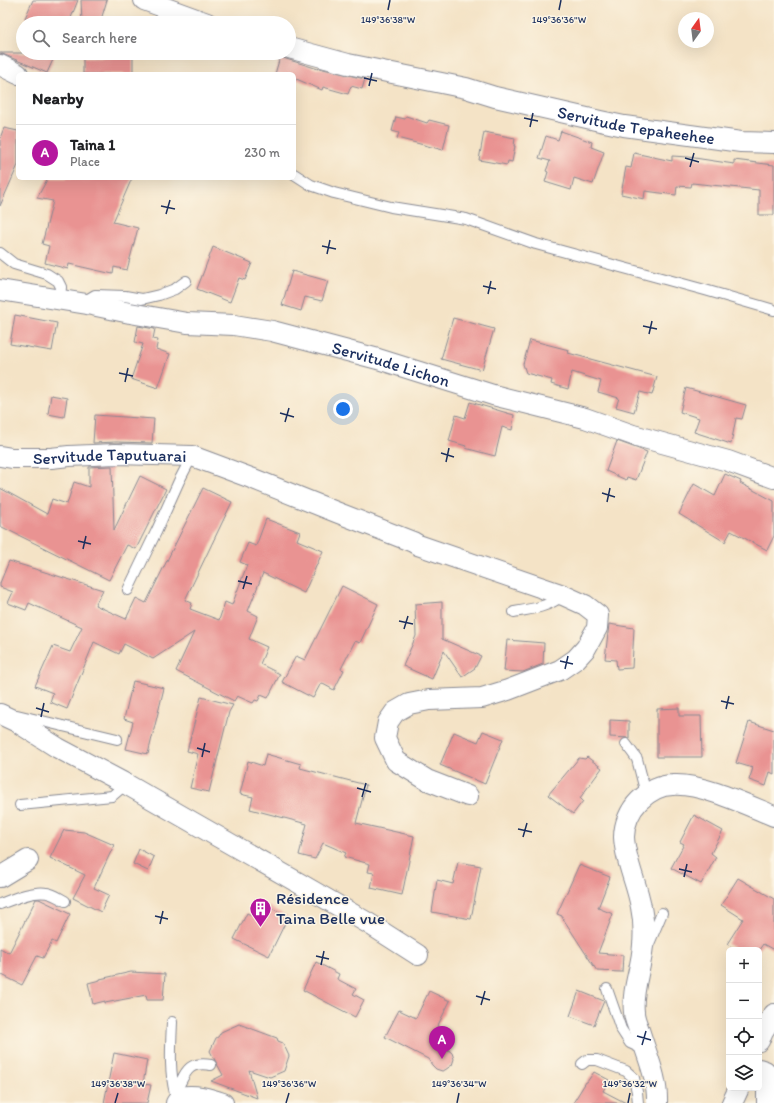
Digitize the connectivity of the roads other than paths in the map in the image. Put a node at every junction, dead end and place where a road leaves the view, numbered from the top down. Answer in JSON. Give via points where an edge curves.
{"nodes":[{"id":1,"x":144,"y":0,"type":"edge"},
{"id":2,"x":188,"y":16,"type":"edge"},
{"id":3,"x":296,"y":50,"type":"edge"},
{"id":4,"x":0,"y":65,"type":"edge"},
{"id":5,"x":16,"y":73,"type":"edge"},
{"id":6,"x":774,"y":143,"type":"edge"},
{"id":7,"x":296,"y":175,"type":"edge"},
{"id":8,"x":0,"y":253,"type":"edge"},
{"id":9,"x":186,"y":281,"type":"dead end"},
{"id":10,"x":4,"y":291,"type":"edge"},
{"id":11,"x":60,"y":300,"type":"junction"},
{"id":12,"x":87,"y":304,"type":"junction"},
{"id":13,"x":25,"y":305,"type":"dead end"},
{"id":14,"x":774,"y":310,"type":"edge"},
{"id":15,"x":0,"y":456,"type":"edge"},
{"id":16,"x":192,"y":456,"type":"junction"},
{"id":17,"x":774,"y":478,"type":"edge"},
{"id":18,"x":128,"y":590,"type":"dead end"},
{"id":19,"x":563,"y":595,"type":"junction"},
{"id":20,"x":514,"y":612,"type":"dead end"},
{"id":21,"x":0,"y":712,"type":"edge"},
{"id":22,"x":117,"y":739,"type":"dead end"},
{"id":23,"x":626,"y":744,"type":"dead end"},
{"id":24,"x":126,"y":784,"type":"junction"},
{"id":25,"x":646,"y":794,"type":"junction"},
{"id":26,"x":468,"y":796,"type":"dead end"},
{"id":27,"x":20,"y":805,"type":"dead end"},
{"id":28,"x":774,"y":816,"type":"edge"},
{"id":29,"x":28,"y":860,"type":"dead end"},
{"id":30,"x":0,"y":877,"type":"edge"},
{"id":31,"x":65,"y":901,"type":"dead end"},
{"id":32,"x":0,"y":904,"type":"edge"},
{"id":33,"x":662,"y":913,"type":"dead end"},
{"id":34,"x":418,"y":955,"type":"dead end"},
{"id":35,"x":641,"y":962,"type":"junction"},
{"id":36,"x":606,"y":989,"type":"dead end"},
{"id":37,"x":774,"y":1014,"type":"edge"},
{"id":38,"x":172,"y":1022,"type":"dead end"},
{"id":39,"x":762,"y":1034,"type":"edge"},
{"id":40,"x":646,"y":1051,"type":"junction"},
{"id":41,"x":582,"y":1064,"type":"dead end"},
{"id":42,"x":211,"y":1065,"type":"dead end"},
{"id":43,"x":762,"y":1070,"type":"edge"},
{"id":44,"x":738,"y":1091,"type":"edge"},
{"id":45,"x":177,"y":1098,"type":"edge"},
{"id":46,"x":223,"y":1103,"type":"edge"},
{"id":47,"x":638,"y":1103,"type":"edge"},
{"id":48,"x":657,"y":1103,"type":"edge"},
{"id":49,"x":732,"y":1103,"type":"edge"},
{"id":50,"x":767,"y":1103,"type":"edge"}],
"edges":[{"from":1,"to":2,"type":"street"},
{"from":3,"to":6,"type":"street","name":"Servitude Tepaheehee","via":[[348,64],[466,88],[612,123],[741,142]]},
{"from":4,"to":5,"type":"street"},
{"from":7,"to":14,"type":"lane","via":[[315,187],[334,193],[391,207],[466,219],[536,244]]},
{"from":8,"to":11,"type":"lane","via":[[14,264],[47,274],[58,281],[61,287]]},
{"from":9,"to":12,"type":"lane","via":[[175,289],[148,298],[95,295]]},
{"from":10,"to":11,"type":"street","name":"Servitude Lichon"},
{"from":10,"to":13,"type":"street"},
{"from":11,"to":12,"type":"street","name":"Servitude Lichon"},
{"from":12,"to":17,"type":"street","name":"Servitude Lichon","via":[[187,323],[234,325],[272,331],[378,359],[493,395],[585,418],[633,435],[728,461]]},
{"from":15,"to":16,"type":"street","name":"Servitude Taputuarai"},
{"from":16,"to":18,"type":"lane","name":"Servitude Taputuarai"},
{"from":16,"to":19,"type":"street","via":[[418,545]]},
{"from":19,"to":20,"type":"lane","via":[[554,602],[538,608]]},
{"from":19,"to":26,"type":"street","via":[[585,605],[598,615],[597,628],[586,648],[576,659],[560,670],[482,698],[429,700],[408,704],[395,712],[388,722],[385,738],[396,761],[427,780]]},
{"from":21,"to":22,"type":"lane"},
{"from":21,"to":24,"type":"street","via":[[58,748]]},
{"from":23,"to":25,"type":"lane","via":[[637,759]]},
{"from":24,"to":27,"type":"lane","via":[[112,796]]},
{"from":24,"to":34,"type":"street","via":[[368,923]]},
{"from":25,"to":28,"type":"street","via":[[673,784],[686,786],[703,789]]},
{"from":25,"to":35,"type":"street","via":[[633,806],[624,828],[626,851],[642,907],[644,931]]},
{"from":29,"to":30,"type":"street"},
{"from":31,"to":32,"type":"lane","via":[[46,892]]},
{"from":33,"to":35,"type":"lane"},
{"from":35,"to":40,"type":"street","via":[[634,993],[634,1014]]},
{"from":36,"to":40,"type":"lane","via":[[621,1029],[630,1043]]},
{"from":37,"to":39,"type":"street"},
{"from":38,"to":45,"type":"lane","via":[[171,1067]]},
{"from":40,"to":48,"type":"street","via":[[658,1095]]},
{"from":41,"to":47,"type":"lane","via":[[587,1060],[596,1060],[626,1071],[634,1078]]},
{"from":42,"to":45,"type":"lane","via":[[192,1066],[185,1073]]},
{"from":43,"to":50,"type":"street","via":[[768,1079]]},
{"from":44,"to":49,"type":"street"},
{"from":45,"to":46,"type":"street","via":[[198,1096]]}]}
